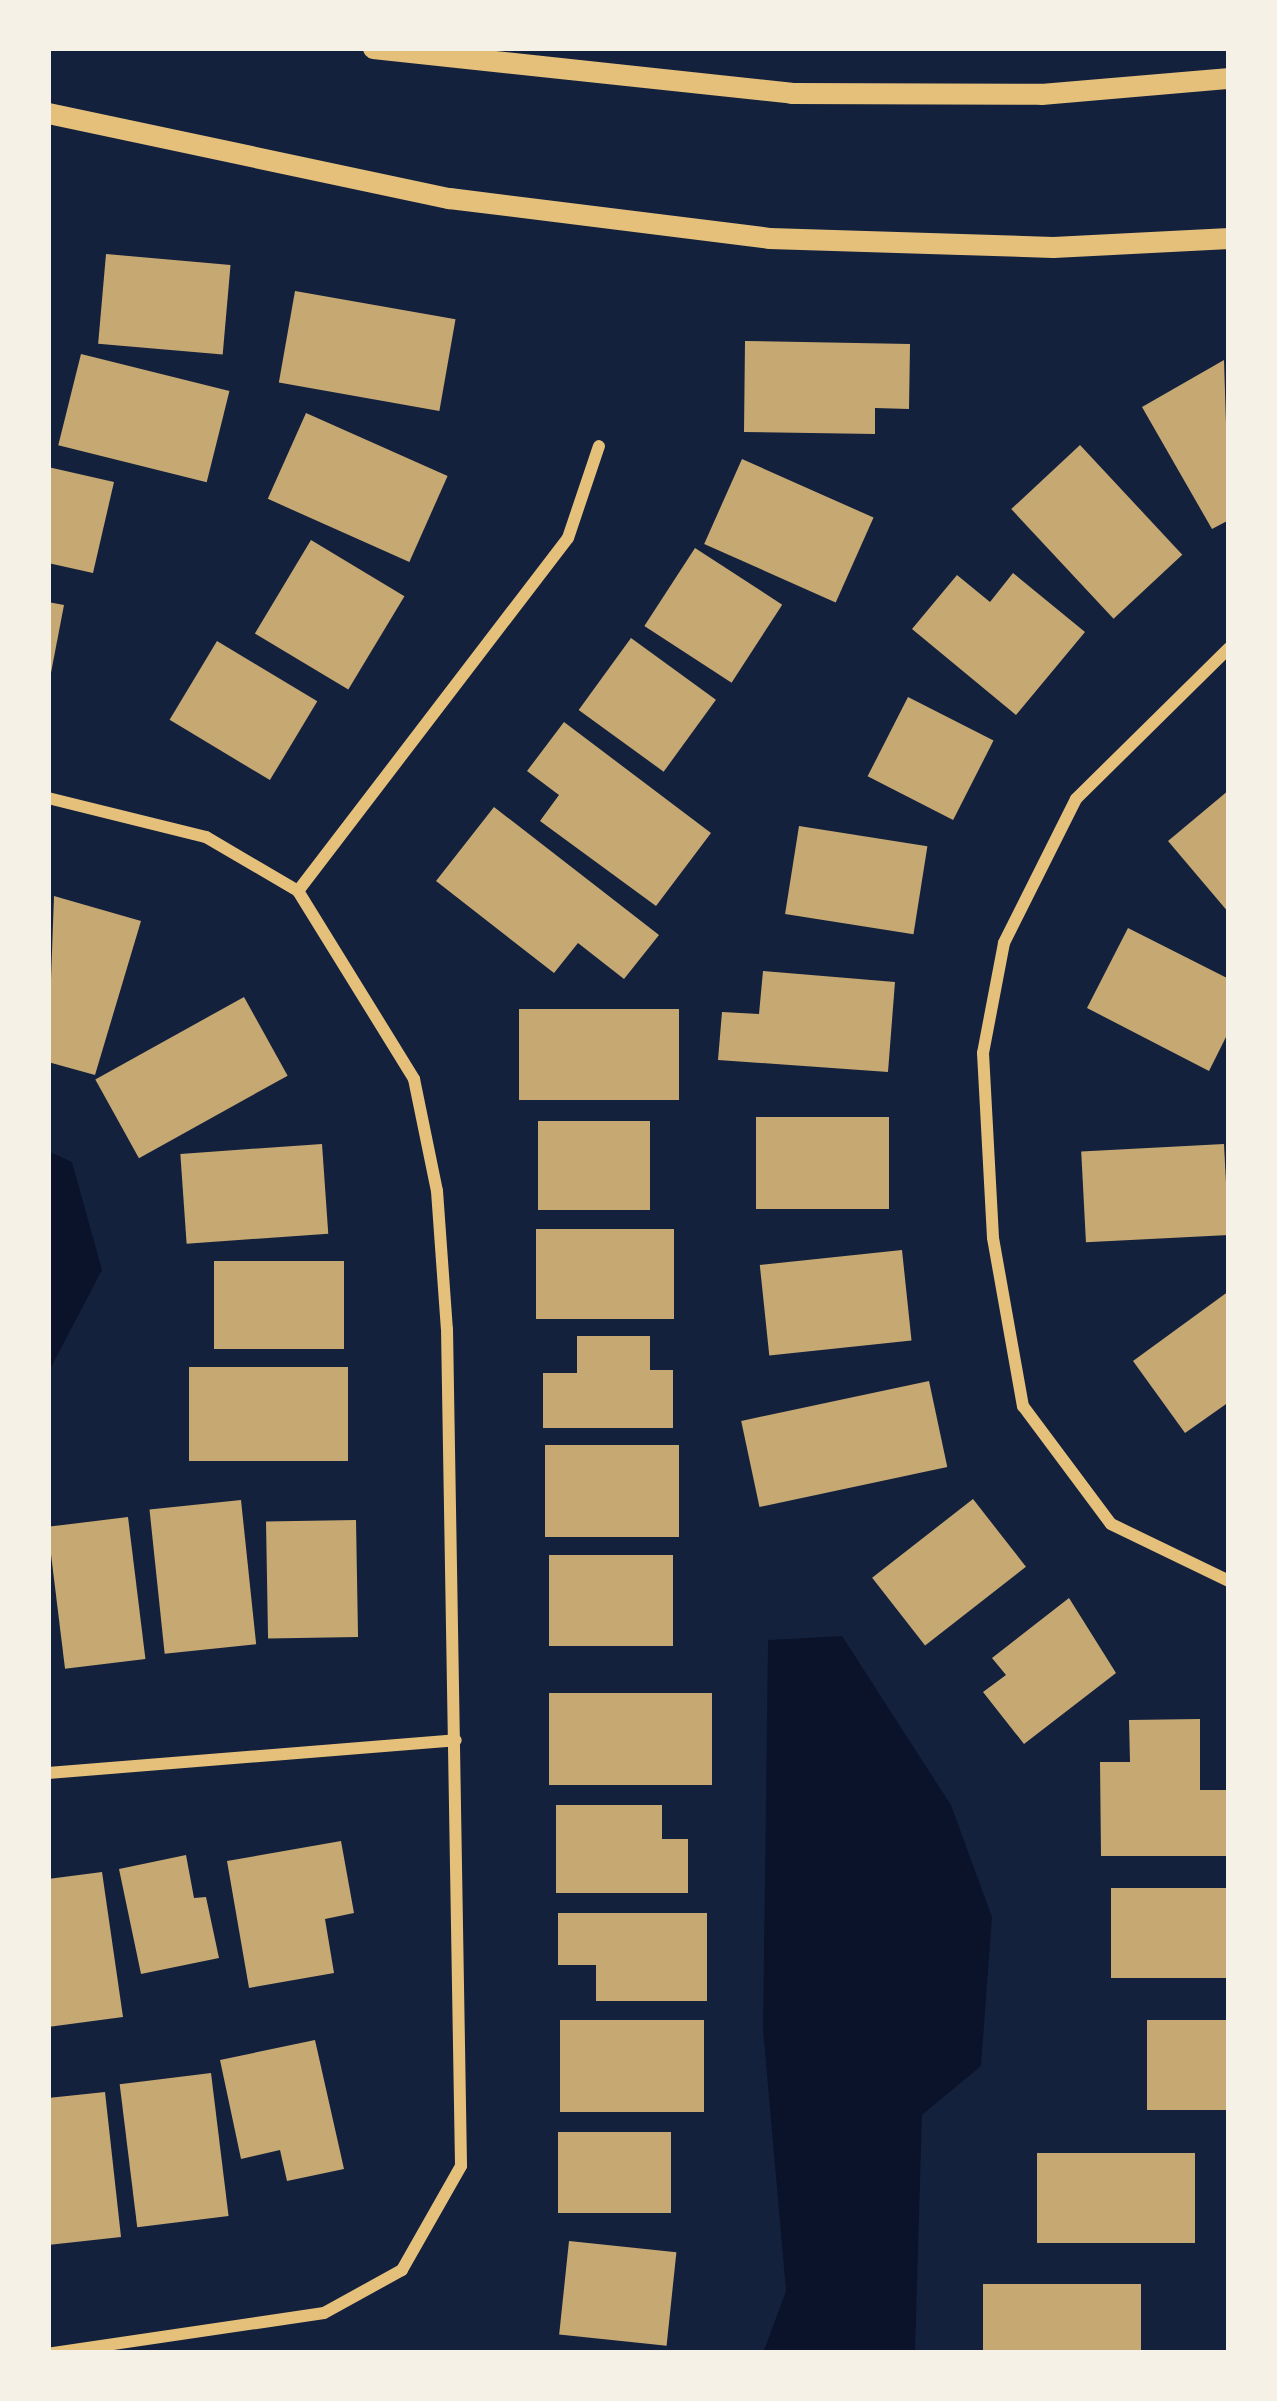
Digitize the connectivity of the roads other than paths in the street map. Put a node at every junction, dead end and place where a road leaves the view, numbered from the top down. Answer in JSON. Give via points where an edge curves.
{"nodes":[{"id":1,"x":373,"y":48,"type":"edge"},
{"id":2,"x":1229,"y":78,"type":"edge"},
{"id":3,"x":48,"y":113,"type":"edge"},
{"id":4,"x":1229,"y":238,"type":"edge"},
{"id":5,"x":598,"y":446,"type":"dead end"},
{"id":6,"x":1229,"y":648,"type":"edge"},
{"id":7,"x":48,"y":798,"type":"edge"},
{"id":8,"x":298,"y":891,"type":"junction"},
{"id":9,"x":1229,"y":1581,"type":"edge"},
{"id":10,"x":456,"y":1740,"type":"junction"},
{"id":11,"x":48,"y":1773,"type":"edge"},
{"id":12,"x":52,"y":2353,"type":"edge"}],
"edges":[{"from":1,"to":2,"type":"street","via":[[791,93],[1041,94]]},
{"from":3,"to":4,"type":"street","via":[[449,198],[769,238],[1053,247]]},
{"from":5,"to":8,"type":"street","via":[[568,538]]},
{"from":6,"to":9,"type":"street","via":[[1076,799],[1004,943],[982,1053],[993,1238],[1023,1406],[1111,1524]]},
{"from":7,"to":8,"type":"street","via":[[206,837]]},
{"from":8,"to":10,"type":"street","via":[[414,1079],[437,1191]]},
{"from":10,"to":11,"type":"street"},
{"from":10,"to":12,"type":"street","via":[[460,2167],[402,2270],[324,2312]]}]}
